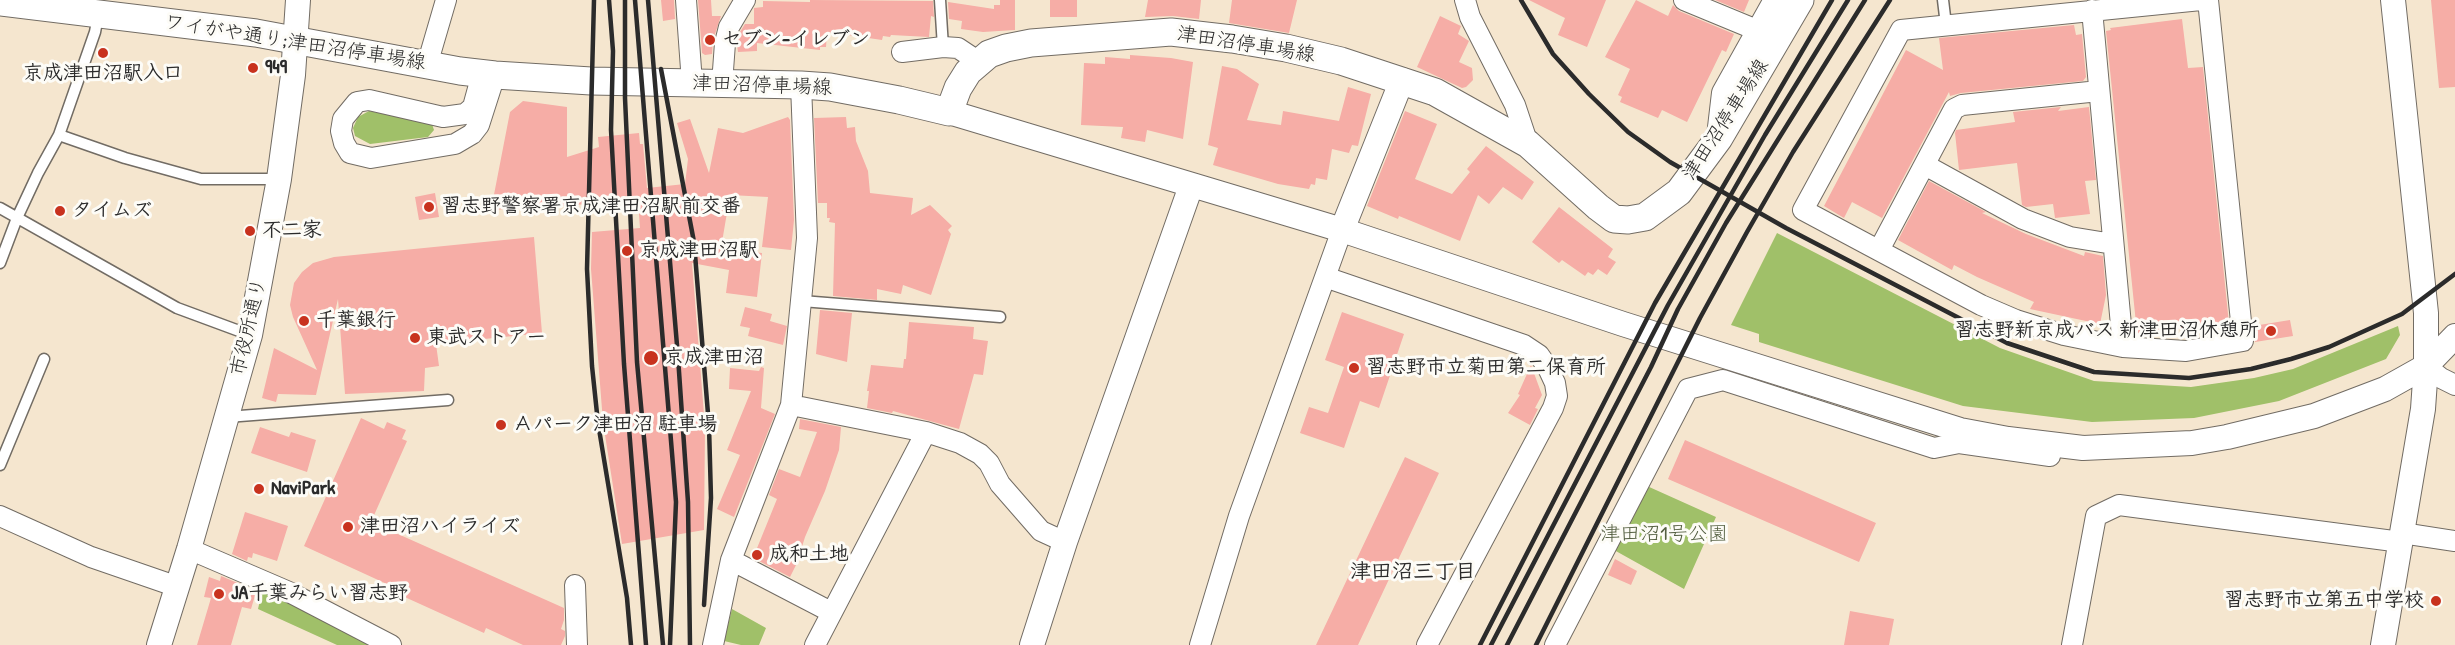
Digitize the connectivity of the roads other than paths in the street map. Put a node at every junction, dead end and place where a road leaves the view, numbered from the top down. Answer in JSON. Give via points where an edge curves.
{"nodes":[{"id":1,"x":298,"y":0,"type":"edge"},
{"id":2,"x":446,"y":0,"type":"edge"},
{"id":3,"x":686,"y":0,"type":"edge"},
{"id":4,"x":745,"y":0,"type":"edge"},
{"id":5,"x":940,"y":0,"type":"edge"},
{"id":6,"x":1466,"y":0,"type":"edge"},
{"id":7,"x":1684,"y":0,"type":"edge"},
{"id":8,"x":1776,"y":0,"type":"edge"},
{"id":9,"x":1800,"y":0,"type":"edge"},
{"id":10,"x":1943,"y":0,"type":"edge"},
{"id":11,"x":2201,"y":0,"type":"edge"},
{"id":12,"x":2208,"y":0,"type":"edge"},
{"id":13,"x":2393,"y":0,"type":"edge"},
{"id":14,"x":5,"y":2,"type":"edge"},
{"id":15,"x":2092,"y":10,"type":"junction"},
{"id":16,"x":98,"y":14,"type":"junction"},
{"id":17,"x":1946,"y":25,"type":"junction"},
{"id":18,"x":1759,"y":31,"type":"junction"},
{"id":19,"x":296,"y":39,"type":"junction"},
{"id":20,"x":943,"y":47,"type":"junction"},
{"id":21,"x":902,"y":52,"type":"dead end"},
{"id":22,"x":979,"y":62,"type":"junction"},
{"id":23,"x":427,"y":65,"type":"junction"},
{"id":24,"x":488,"y":75,"type":"junction"},
{"id":25,"x":1402,"y":80,"type":"junction"},
{"id":26,"x":693,"y":83,"type":"junction"},
{"id":27,"x":722,"y":84,"type":"junction"},
{"id":28,"x":801,"y":85,"type":"junction"},
{"id":29,"x":2099,"y":91,"type":"junction"},
{"id":30,"x":949,"y":112,"type":"junction"},
{"id":31,"x":443,"y":117,"type":"junction"},
{"id":32,"x":59,"y":135,"type":"junction"},
{"id":33,"x":1719,"y":138,"type":"junction"},
{"id":34,"x":1528,"y":144,"type":"junction"},
{"id":35,"x":443,"y":146,"type":"junction"},
{"id":36,"x":1925,"y":165,"type":"junction"},
{"id":37,"x":279,"y":179,"type":"junction"},
{"id":38,"x":1191,"y":186,"type":"junction"},
{"id":39,"x":0,"y":208,"type":"edge"},
{"id":40,"x":17,"y":218,"type":"junction"},
{"id":41,"x":1342,"y":230,"type":"junction"},
{"id":42,"x":2113,"y":244,"type":"junction"},
{"id":43,"x":1879,"y":250,"type":"junction"},
{"id":44,"x":0,"y":263,"type":"edge"},
{"id":45,"x":1325,"y":277,"type":"junction"},
{"id":46,"x":802,"y":301,"type":"junction"},
{"id":47,"x":1000,"y":317,"type":"dead end"},
{"id":48,"x":249,"y":335,"type":"junction"},
{"id":49,"x":2455,"y":336,"type":"edge"},
{"id":50,"x":2123,"y":347,"type":"junction"},
{"id":51,"x":44,"y":359,"type":"dead end"},
{"id":52,"x":2426,"y":366,"type":"junction"},
{"id":53,"x":2455,"y":385,"type":"edge"},
{"id":54,"x":448,"y":400,"type":"dead end"},
{"id":55,"x":791,"y":405,"type":"junction"},
{"id":56,"x":227,"y":417,"type":"junction"},
{"id":57,"x":926,"y":432,"type":"junction"},
{"id":58,"x":2083,"y":448,"type":"junction"},
{"id":59,"x":0,"y":465,"type":"edge"},
{"id":60,"x":0,"y":516,"type":"edge"},
{"id":61,"x":2401,"y":538,"type":"junction"},
{"id":62,"x":2455,"y":540,"type":"edge"},
{"id":63,"x":1065,"y":542,"type":"junction"},
{"id":64,"x":189,"y":549,"type":"junction"},
{"id":65,"x":731,"y":560,"type":"junction"},
{"id":66,"x":575,"y":585,"type":"dead end"},
{"id":67,"x":178,"y":586,"type":"junction"},
{"id":68,"x":831,"y":612,"type":"junction"},
{"id":69,"x":159,"y":645,"type":"edge"},
{"id":70,"x":391,"y":645,"type":"edge"},
{"id":71,"x":577,"y":645,"type":"edge"},
{"id":72,"x":713,"y":645,"type":"edge"},
{"id":73,"x":815,"y":645,"type":"edge"},
{"id":74,"x":1032,"y":645,"type":"edge"},
{"id":75,"x":1200,"y":645,"type":"edge"},
{"id":76,"x":1427,"y":645,"type":"edge"},
{"id":77,"x":1555,"y":645,"type":"edge"},
{"id":78,"x":2072,"y":645,"type":"edge"},
{"id":79,"x":2383,"y":645,"type":"edge"}],
"edges":[{"from":1,"to":19,"type":"street","name":"市役所通り"},
{"from":2,"to":23,"type":"street"},
{"from":3,"to":26,"type":"street"},
{"from":4,"to":27,"type":"street","via":[[729,27]]},
{"from":5,"to":20,"type":"lane"},
{"from":6,"to":34,"type":"street","via":[[1470,17],[1515,105]]},
{"from":7,"to":18,"type":"street"},
{"from":8,"to":18,"type":"street"},
{"from":9,"to":33,"type":"main road","name":"津田沼停車場線"},
{"from":10,"to":17,"type":"lane"},
{"from":11,"to":15,"type":"street"},
{"from":12,"to":50,"type":"street","via":[[2242,341],[2186,351]]},
{"from":13,"to":52,"type":"street","via":[[2426,313]]},
{"from":14,"to":16,"type":"main road","name":"ワイがや通り;津田沼停車場線"},
{"from":15,"to":17,"type":"street"},
{"from":15,"to":29,"type":"street"},
{"from":16,"to":19,"type":"main road","name":"ワイがや通り;津田沼停車場線"},
{"from":16,"to":32,"type":"lane"},
{"from":17,"to":43,"type":"street","via":[[1901,30],[1803,210]]},
{"from":18,"to":33,"type":"street","via":[[1724,93]]},
{"from":19,"to":23,"type":"main road","name":"ワイがや通り;津田沼停車場線"},
{"from":19,"to":37,"type":"street","name":"市役所通り"},
{"from":20,"to":21,"type":"street"},
{"from":20,"to":22,"type":"street","via":[[958,48]]},
{"from":22,"to":25,"type":"main road","name":"津田沼停車場線","via":[[989,54],[1031,43],[1171,32],[1286,48]]},
{"from":22,"to":30,"type":"main road","name":"津田沼停車場線","via":[[958,88]]},
{"from":23,"to":24,"type":"main road","name":"ワイがや通り;津田沼停車場線"},
{"from":24,"to":26,"type":"main road","name":"津田沼停車場線"},
{"from":24,"to":31,"type":"street","via":[[473,107],[465,114]]},
{"from":24,"to":35,"type":"street","via":[[479,125],[465,139]]},
{"from":25,"to":34,"type":"main road","name":"津田沼停車場線","via":[[1435,92]]},
{"from":25,"to":41,"type":"street"},
{"from":26,"to":27,"type":"main road","name":"津田沼停車場線"},
{"from":27,"to":28,"type":"main road","name":"津田沼停車場線"},
{"from":28,"to":30,"type":"main road","name":"津田沼停車場線","via":[[899,99]]},
{"from":28,"to":46,"type":"street","via":[[807,212]]},
{"from":29,"to":36,"type":"street","via":[[1962,105],[1954,109]]},
{"from":29,"to":42,"type":"street"},
{"from":30,"to":38,"type":"street"},
{"from":31,"to":35,"type":"street","via":[[447,130]]},
{"from":31,"to":35,"type":"street","via":[[369,100],[350,108],[341,131],[350,153],[371,158]]},
{"from":32,"to":37,"type":"lane","via":[[201,179]]},
{"from":32,"to":40,"type":"lane"},
{"from":33,"to":34,"type":"main road","name":"津田沼停車場線","via":[[1679,192],[1645,217],[1628,220],[1614,219],[1598,207]]},
{"from":36,"to":42,"type":"street","via":[[2023,219],[2070,237]]},
{"from":36,"to":43,"type":"street"},
{"from":37,"to":48,"type":"street","name":"市役所通り"},
{"from":38,"to":41,"type":"street"},
{"from":38,"to":63,"type":"street"},
{"from":39,"to":40,"type":"lane"},
{"from":40,"to":44,"type":"lane"},
{"from":40,"to":48,"type":"lane","via":[[177,308]]},
{"from":41,"to":45,"type":"street"},
{"from":41,"to":58,"type":"street","via":[[1960,430]]},
{"from":42,"to":50,"type":"street"},
{"from":43,"to":50,"type":"street","via":[[2016,320],[2064,336]]},
{"from":45,"to":75,"type":"street","via":[[1239,516]]},
{"from":45,"to":76,"type":"street","via":[[1524,345],[1539,355],[1556,384],[1553,408]]},
{"from":46,"to":47,"type":"lane"},
{"from":46,"to":55,"type":"street"},
{"from":48,"to":56,"type":"street","name":"市役所通り"},
{"from":49,"to":52,"type":"street"},
{"from":51,"to":59,"type":"lane"},
{"from":52,"to":53,"type":"street"},
{"from":52,"to":58,"type":"street","via":[[2385,389],[2314,416],[2228,437],[2192,443]]},
{"from":52,"to":61,"type":"street","via":[[2423,409]]},
{"from":54,"to":56,"type":"lane"},
{"from":55,"to":57,"type":"street"},
{"from":55,"to":65,"type":"street"},
{"from":56,"to":64,"type":"street","name":"市役所通り"},
{"from":57,"to":63,"type":"street","via":[[980,454],[1041,531]]},
{"from":57,"to":68,"type":"street"},
{"from":58,"to":77,"type":"street","via":[[2064,458],[1959,443],[1934,448],[1723,380],[1688,389]]},
{"from":60,"to":67,"type":"street","via":[[91,557]]},
{"from":61,"to":62,"type":"street"},
{"from":61,"to":78,"type":"street","via":[[2120,505],[2096,516]]},
{"from":61,"to":79,"type":"street"},
{"from":63,"to":74,"type":"street"},
{"from":64,"to":67,"type":"street","name":"市役所通り"},
{"from":64,"to":70,"type":"street","via":[[289,592]]},
{"from":65,"to":68,"type":"street"},
{"from":65,"to":72,"type":"street"},
{"from":66,"to":71,"type":"street"},
{"from":67,"to":69,"type":"street","name":"市役所通り"},
{"from":68,"to":73,"type":"street"}]}
